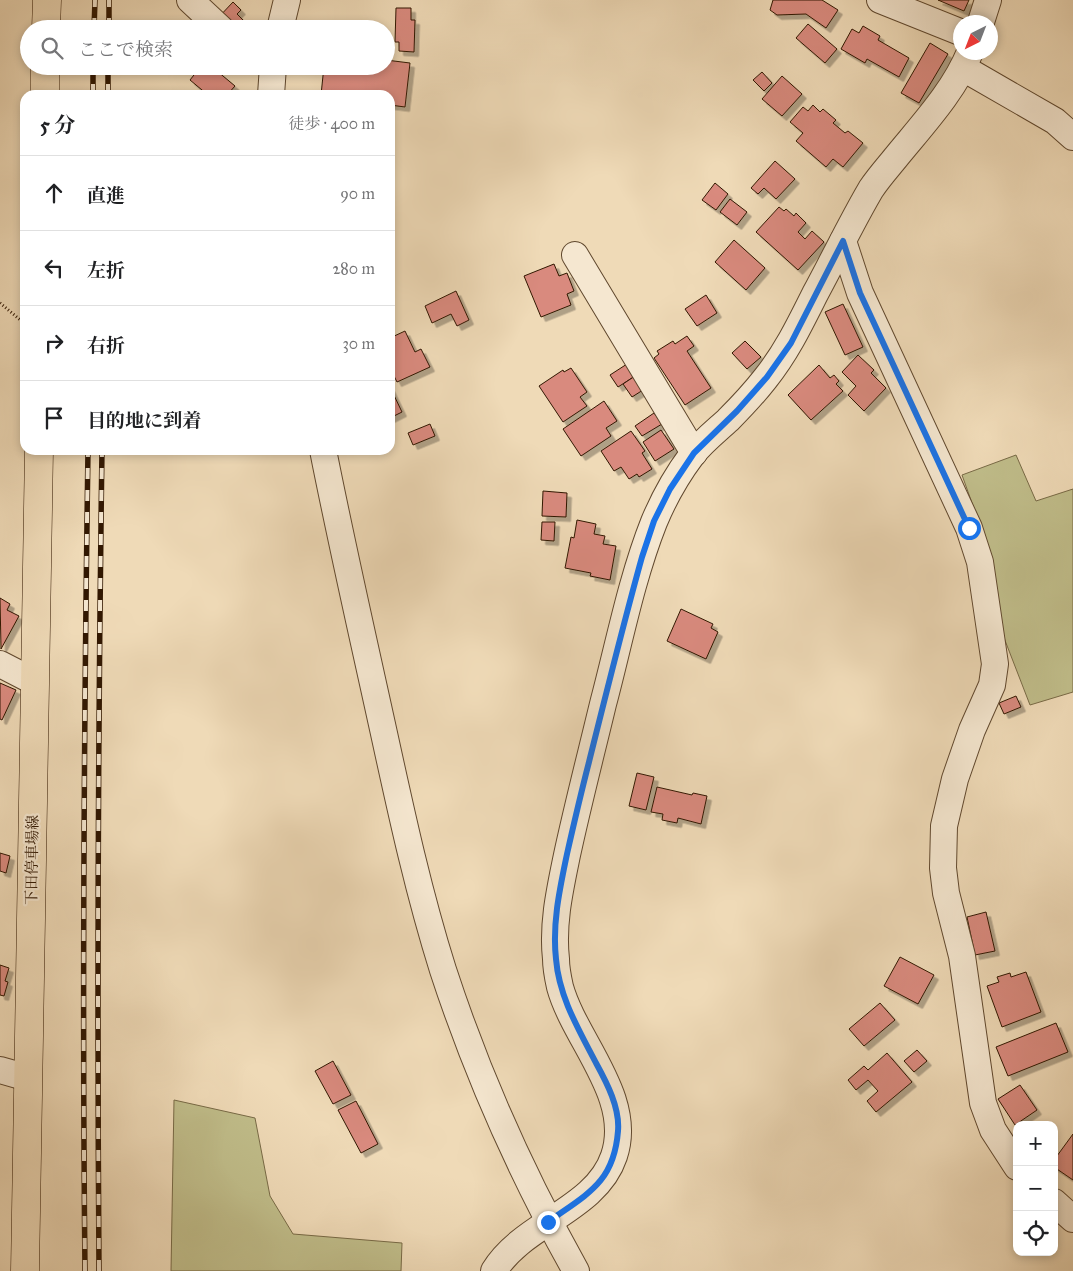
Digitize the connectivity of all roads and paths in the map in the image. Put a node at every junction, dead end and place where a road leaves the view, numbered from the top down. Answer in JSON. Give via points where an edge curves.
{"nodes":[{"id":1,"x":46,"y":0,"type":"edge"},
{"id":2,"x":190,"y":0,"type":"edge"},
{"id":3,"x":287,"y":0,"type":"edge"},
{"id":4,"x":880,"y":0,"type":"edge"},
{"id":5,"x":988,"y":0,"type":"edge"},
{"id":6,"x":983,"y":15,"type":"edge"},
{"id":7,"x":46,"y":20,"type":"edge"},
{"id":8,"x":211,"y":20,"type":"edge"},
{"id":9,"x":282,"y":20,"type":"edge"},
{"id":10,"x":953,"y":29,"type":"edge"},
{"id":11,"x":966,"y":60,"type":"edge"},
{"id":12,"x":45,"y":75,"type":"edge"},
{"id":13,"x":272,"y":75,"type":"edge"},
{"id":14,"x":45,"y":90,"type":"edge"},
{"id":15,"x":271,"y":90,"type":"edge"},
{"id":16,"x":1073,"y":137,"type":"edge"},
{"id":17,"x":843,"y":241,"type":"junction"},
{"id":18,"x":574,"y":256,"type":"dead end"},
{"id":19,"x":0,"y":303,"type":"edge"},
{"id":20,"x":20,"y":320,"type":"edge"},
{"id":21,"x":694,"y":453,"type":"junction"},
{"id":22,"x":39,"y":455,"type":"edge"},
{"id":23,"x":324,"y":455,"type":"edge"},
{"id":24,"x":0,"y":664,"type":"edge"},
{"id":25,"x":35,"y":682,"type":"junction"},
{"id":26,"x":0,"y":1070,"type":"edge"},
{"id":27,"x":28,"y":1078,"type":"junction"},
{"id":28,"x":1016,"y":1166,"type":"edge"},
{"id":29,"x":1058,"y":1206,"type":"edge"},
{"id":30,"x":1073,"y":1219,"type":"edge"},
{"id":31,"x":548,"y":1222,"type":"junction"},
{"id":32,"x":25,"y":1271,"type":"edge"},
{"id":33,"x":494,"y":1271,"type":"edge"},
{"id":34,"x":576,"y":1271,"type":"edge"}],
"edges":[{"from":1,"to":7,"type":"main road"},
{"from":2,"to":8,"type":"street"},
{"from":3,"to":9,"type":"street"},
{"from":4,"to":10,"type":"street"},
{"from":5,"to":6,"type":"street"},
{"from":11,"to":16,"type":"street"},
{"from":11,"to":17,"type":"street","via":[[940,103],[874,185]]},
{"from":12,"to":14,"type":"main road"},
{"from":13,"to":15,"type":"street"},
{"from":17,"to":21,"type":"street","via":[[791,343],[767,377]]},
{"from":17,"to":28,"type":"street","via":[[860,293],[969,528],[980,562],[992,640],[992,685],[955,779],[944,826],[943,868],[962,956],[983,1103],[993,1130]]},
{"from":18,"to":21,"type":"street"},
{"from":19,"to":20,"type":"path"},
{"from":21,"to":31,"type":"street","via":[[654,521],[642,557],[578,802],[558,897],[555,938],[560,987],[615,1104],[619,1128],[615,1154],[605,1176],[592,1191]]},
{"from":22,"to":25,"type":"main road","name":"下田停車場線"},
{"from":23,"to":31,"type":"street","via":[[408,840],[443,969],[480,1073]]},
{"from":24,"to":25,"type":"street"},
{"from":25,"to":27,"type":"main road","name":"下田停車場線"},
{"from":26,"to":27,"type":"street"},
{"from":27,"to":32,"type":"main road","name":"下田停車場線"},
{"from":29,"to":30,"type":"street"},
{"from":31,"to":33,"type":"street","via":[[500,1261]]},
{"from":31,"to":34,"type":"street"}]}
